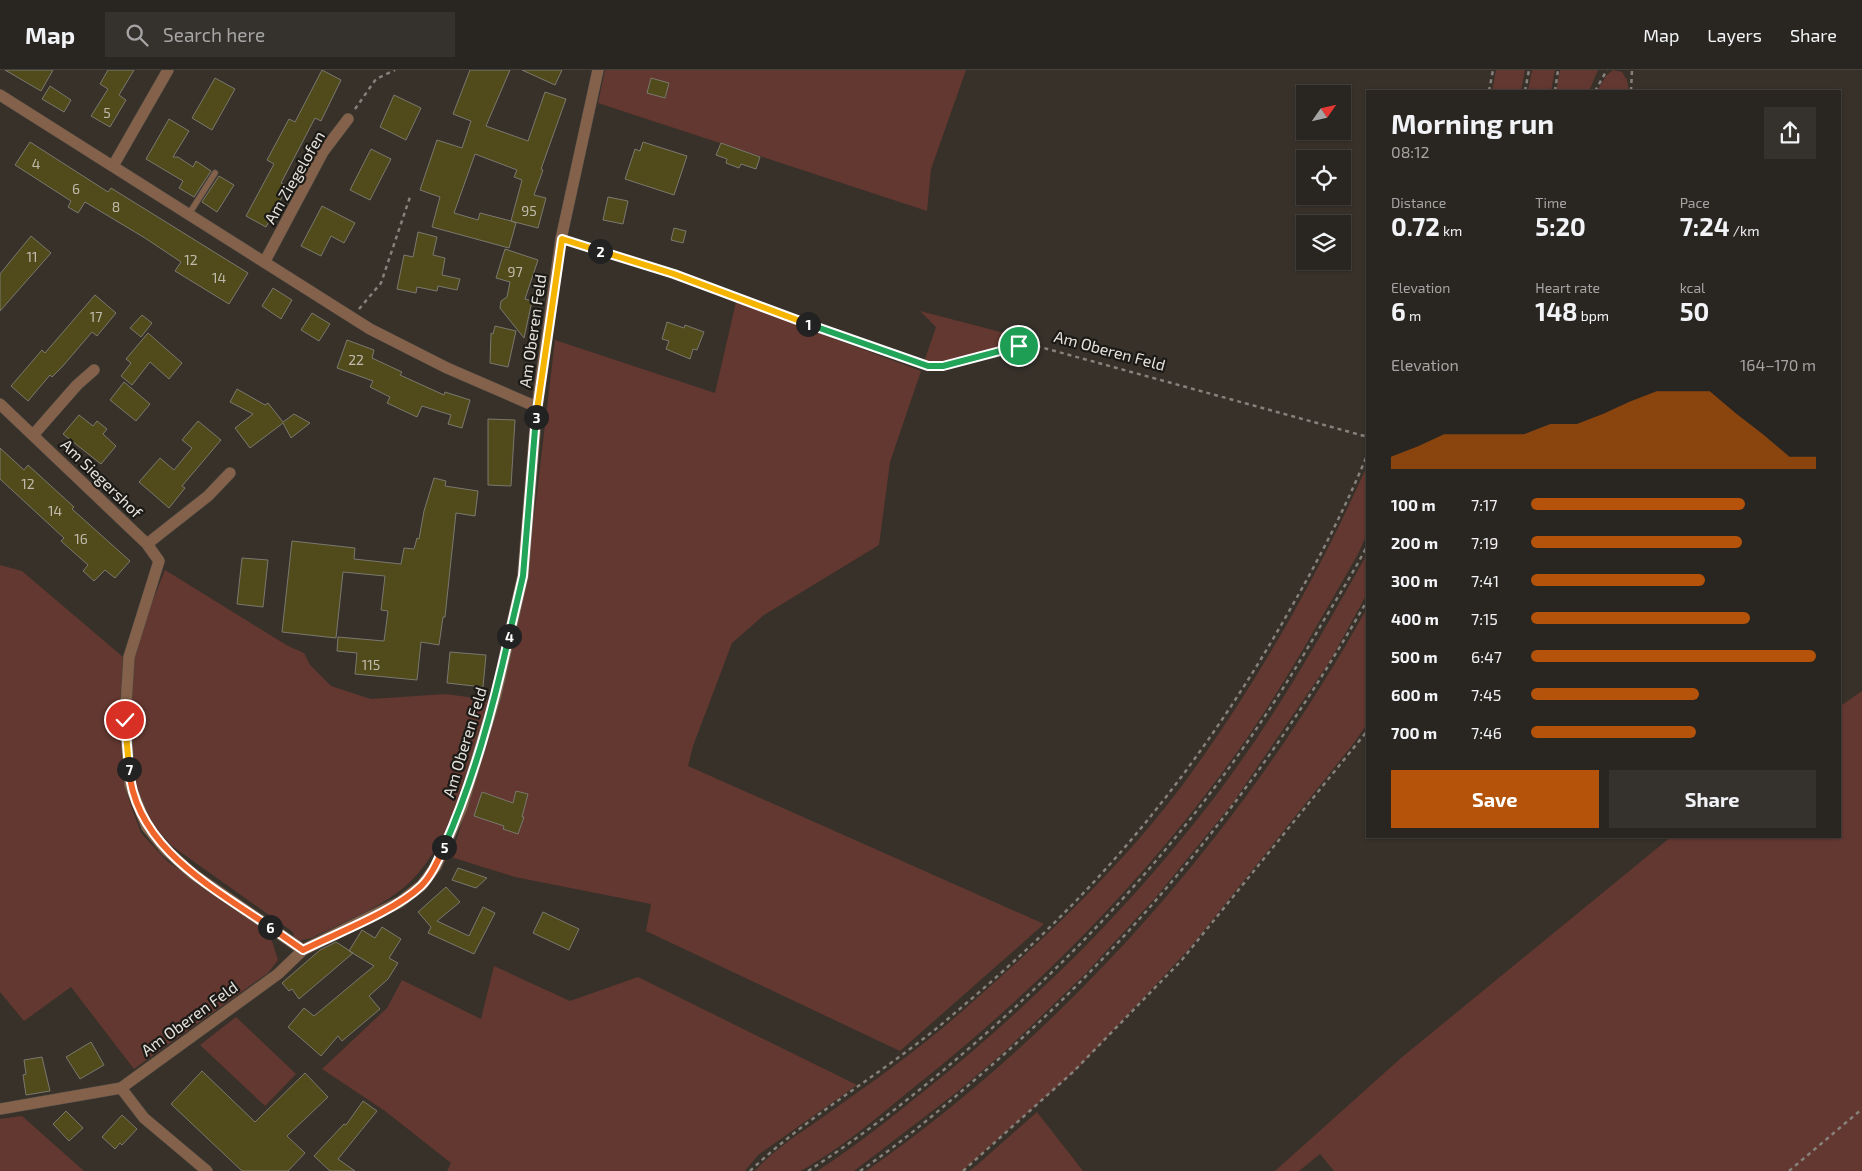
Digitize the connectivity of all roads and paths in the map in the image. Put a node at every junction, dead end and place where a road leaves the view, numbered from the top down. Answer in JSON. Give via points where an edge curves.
{"nodes":[{"id":1,"x":168,"y":70,"type":"edge"},
{"id":2,"x":395,"y":70,"type":"edge"},
{"id":3,"x":598,"y":70,"type":"edge"},
{"id":4,"x":1492,"y":70,"type":"edge"},
{"id":5,"x":1529,"y":70,"type":"edge"},
{"id":6,"x":1558,"y":70,"type":"edge"},
{"id":7,"x":1607,"y":70,"type":"edge"},
{"id":8,"x":1632,"y":70,"type":"edge"},
{"id":9,"x":1489,"y":90,"type":"edge"},
{"id":10,"x":1525,"y":90,"type":"edge"},
{"id":11,"x":1554,"y":90,"type":"edge"},
{"id":12,"x":1596,"y":90,"type":"edge"},
{"id":13,"x":1631,"y":90,"type":"edge"},
{"id":14,"x":0,"y":95,"type":"edge"},
{"id":15,"x":348,"y":119,"type":"joint"},
{"id":16,"x":113,"y":166,"type":"junction"},
{"id":17,"x":214,"y":173,"type":"dead end"},
{"id":18,"x":411,"y":194,"type":"dead end"},
{"id":19,"x":189,"y":214,"type":"junction"},
{"id":20,"x":562,"y":239,"type":"junction"},
{"id":21,"x":265,"y":262,"type":"junction"},
{"id":22,"x":350,"y":316,"type":"junction"},
{"id":23,"x":94,"y":370,"type":"dead end"},
{"id":24,"x":0,"y":404,"type":"edge"},
{"id":25,"x":537,"y":407,"type":"junction"},
{"id":26,"x":34,"y":434,"type":"junction"},
{"id":27,"x":1366,"y":436,"type":"edge"},
{"id":28,"x":1366,"y":458,"type":"edge"},
{"id":29,"x":230,"y":473,"type":"dead end"},
{"id":30,"x":147,"y":544,"type":"junction"},
{"id":31,"x":1366,"y":547,"type":"edge"},
{"id":32,"x":1366,"y":603,"type":"edge"},
{"id":33,"x":1366,"y":732,"type":"edge"},
{"id":34,"x":303,"y":950,"type":"junction"},
{"id":35,"x":121,"y":1088,"type":"junction"},
{"id":36,"x":0,"y":1109,"type":"edge"},
{"id":37,"x":1862,"y":1109,"type":"edge"},
{"id":38,"x":207,"y":1171,"type":"edge"},
{"id":39,"x":750,"y":1171,"type":"edge"},
{"id":40,"x":808,"y":1171,"type":"edge"},
{"id":41,"x":860,"y":1171,"type":"edge"},
{"id":42,"x":963,"y":1171,"type":"edge"},
{"id":43,"x":1789,"y":1171,"type":"edge"}],
"edges":[{"from":1,"to":16,"type":"street"},
{"from":2,"to":15,"type":"path","via":[[376,79]]},
{"from":3,"to":20,"type":"street","name":"Am Oberen Feld"},
{"from":4,"to":9,"type":"path"},
{"from":5,"to":10,"type":"path"},
{"from":6,"to":11,"type":"path"},
{"from":7,"to":12,"type":"path"},
{"from":8,"to":13,"type":"path"},
{"from":14,"to":16,"type":"street"},
{"from":15,"to":21,"type":"street","name":"Am Ziegelofen","via":[[323,152]]},
{"from":16,"to":19,"type":"street"},
{"from":17,"to":19,"type":"lane"},
{"from":18,"to":22,"type":"path","via":[[381,283]]},
{"from":19,"to":21,"type":"street"},
{"from":20,"to":25,"type":"street","name":"Am Oberen Feld"},
{"from":20,"to":27,"type":"path","name":"Am Oberen Feld","via":[[674,274],[914,363],[943,366],[1033,345]]},
{"from":21,"to":22,"type":"street"},
{"from":22,"to":25,"type":"street","via":[[447,368]]},
{"from":23,"to":26,"type":"street"},
{"from":24,"to":26,"type":"street","name":"Am Siegershof"},
{"from":25,"to":34,"type":"street","name":"Am Oberen Feld","via":[[523,576],[496,695],[462,807],[436,866],[422,885],[400,902]]},
{"from":26,"to":30,"type":"street","name":"Am Siegershof"},
{"from":28,"to":39,"type":"path","via":[[1326,546],[1262,659],[1223,719],[1139,830],[1053,925],[956,1013],[899,1059],[777,1145]]},
{"from":29,"to":30,"type":"street","via":[[208,496]]},
{"from":30,"to":34,"type":"street","name":"Am Siegershof","via":[[159,562],[129,657],[125,720],[130,785],[147,826],[166,850],[193,874]]},
{"from":31,"to":40,"type":"path","via":[[1246,747],[1145,875],[1008,1014],[883,1119]]},
{"from":32,"to":41,"type":"path","via":[[1283,738],[1207,842],[1140,919],[1019,1043],[939,1111]]},
{"from":33,"to":42,"type":"path","via":[[1181,961],[1073,1072]]},
{"from":34,"to":35,"type":"street","name":"Am Oberen Feld","via":[[278,974]]},
{"from":35,"to":36,"type":"street","name":"Am Oberen Feld"},
{"from":35,"to":38,"type":"street","via":[[144,1118]]},
{"from":37,"to":43,"type":"path"}]}
